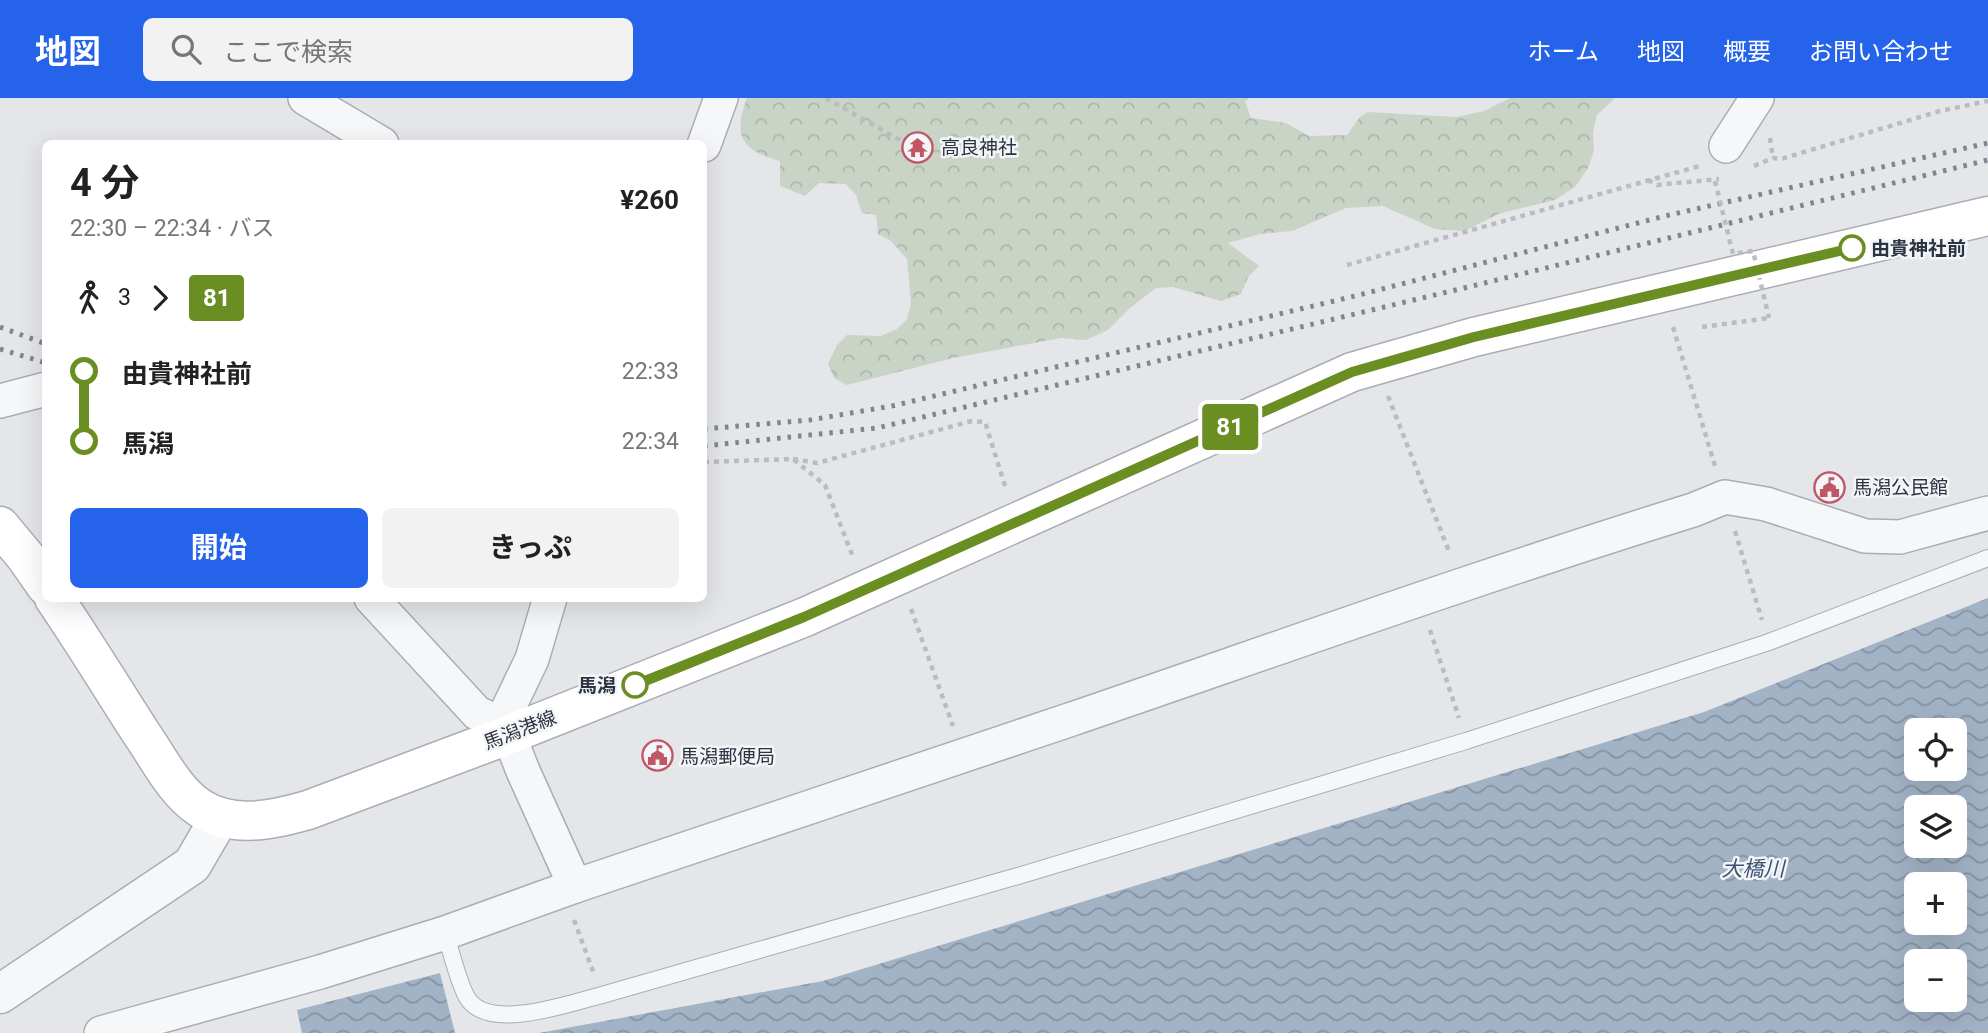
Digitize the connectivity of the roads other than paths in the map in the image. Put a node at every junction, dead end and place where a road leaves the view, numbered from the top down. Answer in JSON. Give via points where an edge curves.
{"nodes":[{"id":1,"x":305,"y":98,"type":"edge"},
{"id":2,"x":721,"y":98,"type":"edge"},
{"id":3,"x":1757,"y":98,"type":"edge"},
{"id":4,"x":375,"y":140,"type":"edge"},
{"id":5,"x":706,"y":140,"type":"edge"},
{"id":6,"x":1718,"y":155,"type":"road end"},
{"id":7,"x":1988,"y":216,"type":"edge"},
{"id":8,"x":42,"y":390,"type":"edge"},
{"id":9,"x":0,"y":401,"type":"edge"},
{"id":10,"x":1988,"y":513,"type":"edge"},
{"id":11,"x":0,"y":526,"type":"edge"},
{"id":12,"x":1988,"y":558,"type":"edge"},
{"id":13,"x":42,"y":580,"type":"edge"},
{"id":14,"x":57,"y":602,"type":"edge"},
{"id":15,"x":375,"y":602,"type":"edge"},
{"id":16,"x":549,"y":602,"type":"edge"},
{"id":17,"x":507,"y":730,"type":"junction"},
{"id":18,"x":220,"y":817,"type":"junction"},
{"id":19,"x":569,"y":888,"type":"junction"},
{"id":20,"x":445,"y":933,"type":"junction"},
{"id":21,"x":0,"y":994,"type":"edge"},
{"id":22,"x":101,"y":1033,"type":"edge"}],
"edges":[{"from":1,"to":4,"type":"street"},
{"from":2,"to":5,"type":"street"},
{"from":3,"to":6,"type":"street"},
{"from":7,"to":17,"type":"main road","name":"馬潟港線","via":[[1474,337],[1376,365],[792,622]]},
{"from":8,"to":9,"type":"street"},
{"from":10,"to":19,"type":"street","via":[[1900,537],[1865,536],[1766,503],[1725,497]]},
{"from":11,"to":13,"type":"main road"},
{"from":12,"to":20,"type":"lane","via":[[1769,642],[1466,741],[1018,876],[545,1009],[501,1016],[476,1007],[467,999]]},
{"from":14,"to":18,"type":"main road","name":"馬潟港線","via":[[180,789],[201,809]]},
{"from":15,"to":17,"type":"street","via":[[477,713]]},
{"from":16,"to":17,"type":"street","via":[[532,659],[509,707]]},
{"from":17,"to":18,"type":"main road","name":"馬潟港線","via":[[308,810],[261,820]]},
{"from":17,"to":19,"type":"street"},
{"from":18,"to":21,"type":"street","via":[[192,865]]},
{"from":19,"to":20,"type":"street"},
{"from":20,"to":22,"type":"street"}]}
